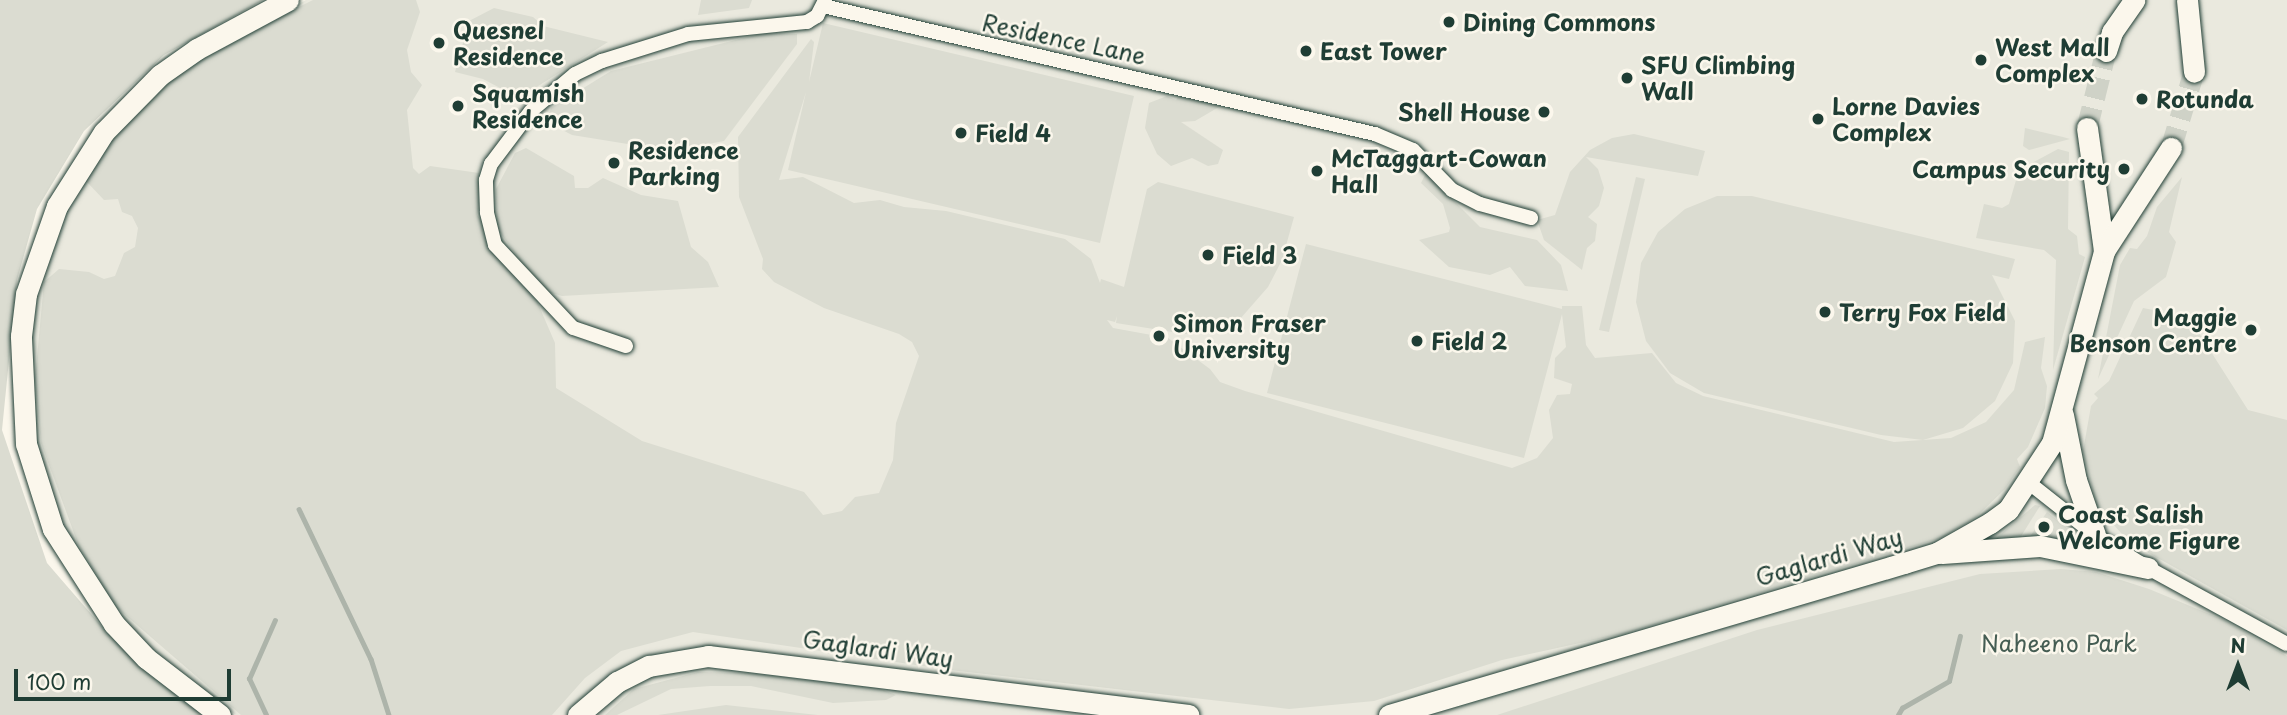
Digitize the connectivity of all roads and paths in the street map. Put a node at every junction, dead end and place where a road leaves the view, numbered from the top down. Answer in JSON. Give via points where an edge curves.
{"nodes":[{"id":1,"x":288,"y":0,"type":"edge"},
{"id":2,"x":2134,"y":0,"type":"edge"},
{"id":3,"x":2187,"y":0,"type":"edge"},
{"id":4,"x":824,"y":3,"type":"edge"},
{"id":5,"x":2106,"y":51,"type":"tunnel mouth"},
{"id":6,"x":2194,"y":72,"type":"tunnel mouth"},
{"id":7,"x":2087,"y":128,"type":"tunnel mouth"},
{"id":8,"x":2171,"y":148,"type":"tunnel mouth"},
{"id":9,"x":1531,"y":218,"type":"dead end"},
{"id":10,"x":2104,"y":251,"type":"junction"},
{"id":11,"x":626,"y":346,"type":"dead end"},
{"id":12,"x":2063,"y":414,"type":"junction"},
{"id":13,"x":2028,"y":482,"type":"junction"},
{"id":14,"x":2095,"y":535,"type":"junction"},
{"id":15,"x":1937,"y":553,"type":"junction"},
{"id":16,"x":2148,"y":568,"type":"junction"},
{"id":17,"x":2287,"y":644,"type":"edge"},
{"id":18,"x":220,"y":715,"type":"edge"},
{"id":19,"x":578,"y":715,"type":"edge"},
{"id":20,"x":1188,"y":715,"type":"edge"},
{"id":21,"x":1389,"y":715,"type":"edge"}],
"edges":[{"from":1,"to":18,"type":"street","via":[[197,49],[160,75],[104,132],[78,168],[52,219],[26,294],[21,336],[26,444],[52,529],[114,624],[146,658]]},
{"from":2,"to":5,"type":"street","via":[[2112,32]]},
{"from":3,"to":6,"type":"street"},
{"from":4,"to":9,"type":"street","name":"Residence Lane","via":[[1375,134],[1413,150],[1452,190],[1480,204]]},
{"from":4,"to":11,"type":"street","name":"Residence Lane","via":[[807,22],[688,34],[575,74],[531,111],[491,164],[485,180],[495,245],[573,328]]},
{"from":7,"to":10,"type":"street","name":"Gaglardi Way"},
{"from":8,"to":10,"type":"street","name":"Gaglardi Way"},
{"from":10,"to":12,"type":"street","name":"Gaglardi Way"},
{"from":12,"to":13,"type":"street","name":"Gaglardi Way"},
{"from":12,"to":14,"type":"street","via":[[2076,480]]},
{"from":13,"to":14,"type":"street"},
{"from":13,"to":15,"type":"street","name":"Gaglardi Way","via":[[1999,516]]},
{"from":14,"to":16,"type":"street"},
{"from":15,"to":16,"type":"street","via":[[2040,546]]},
{"from":15,"to":21,"type":"street","name":"Gaglardi Way"},
{"from":16,"to":17,"type":"street"},
{"from":19,"to":20,"type":"street","name":"Gaglardi Way","via":[[617,682],[649,666],[708,656]]}]}
